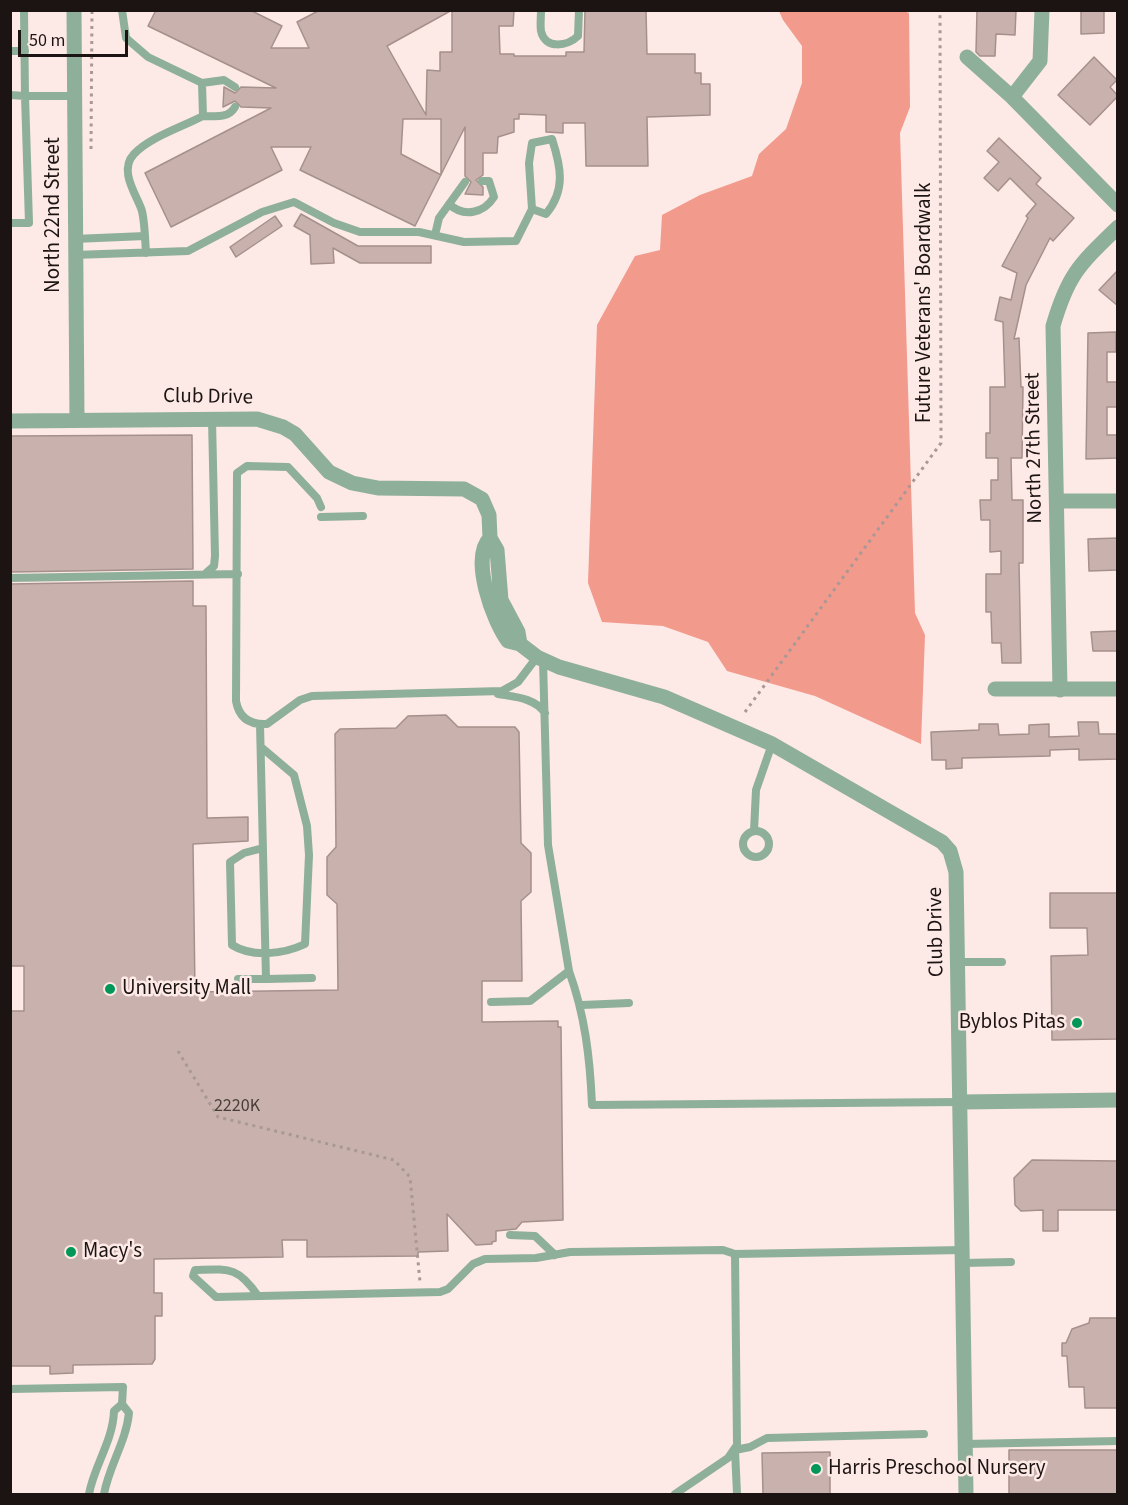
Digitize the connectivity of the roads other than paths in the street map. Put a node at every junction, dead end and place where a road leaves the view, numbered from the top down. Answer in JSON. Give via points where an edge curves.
{"nodes":[{"id":1,"x":24,"y":10,"type":"edge"},
{"id":2,"x":74,"y":10,"type":"edge"},
{"id":3,"x":122,"y":10,"type":"edge"},
{"id":4,"x":541,"y":10,"type":"edge"},
{"id":5,"x":579,"y":10,"type":"edge"},
{"id":6,"x":1042,"y":10,"type":"edge"},
{"id":7,"x":10,"y":51,"type":"edge"},
{"id":8,"x":25,"y":51,"type":"junction"},
{"id":9,"x":967,"y":57,"type":"dead end"},
{"id":10,"x":202,"y":83,"type":"junction"},
{"id":11,"x":235,"y":87,"type":"dead end"},
{"id":12,"x":10,"y":95,"type":"edge"},
{"id":13,"x":25,"y":96,"type":"junction"},
{"id":14,"x":76,"y":96,"type":"junction"},
{"id":15,"x":1012,"y":97,"type":"junction"},
{"id":16,"x":235,"y":107,"type":"dead end"},
{"id":17,"x":203,"y":116,"type":"junction"},
{"id":18,"x":483,"y":181,"type":"dead end"},
{"id":19,"x":465,"y":182,"type":"dead end"},
{"id":20,"x":449,"y":204,"type":"junction"},
{"id":21,"x":1118,"y":206,"type":"edge"},
{"id":22,"x":532,"y":209,"type":"junction"},
{"id":23,"x":10,"y":223,"type":"edge"},
{"id":24,"x":1118,"y":227,"type":"edge"},
{"id":25,"x":435,"y":235,"type":"junction"},
{"id":26,"x":145,"y":236,"type":"junction"},
{"id":27,"x":74,"y":238,"type":"junction"},
{"id":28,"x":146,"y":253,"type":"junction"},
{"id":29,"x":74,"y":255,"type":"junction"},
{"id":30,"x":212,"y":418,"type":"junction"},
{"id":31,"x":77,"y":420,"type":"junction"},
{"id":32,"x":10,"y":421,"type":"edge"},
{"id":33,"x":1057,"y":501,"type":"junction"},
{"id":34,"x":1118,"y":501,"type":"edge"},
{"id":35,"x":321,"y":507,"type":"dead end"},
{"id":36,"x":363,"y":516,"type":"dead end"},
{"id":37,"x":321,"y":517,"type":"dead end"},
{"id":38,"x":238,"y":574,"type":"junction"},
{"id":39,"x":10,"y":578,"type":"edge"},
{"id":40,"x":193,"y":578,"type":"dead end"},
{"id":41,"x":540,"y":659,"type":"junction"},
{"id":42,"x":995,"y":689,"type":"dead end"},
{"id":43,"x":1118,"y":689,"type":"edge"},
{"id":44,"x":1060,"y":690,"type":"junction"},
{"id":45,"x":493,"y":693,"type":"junction"},
{"id":46,"x":546,"y":715,"type":"junction"},
{"id":47,"x":260,"y":724,"type":"junction"},
{"id":48,"x":772,"y":744,"type":"junction"},
{"id":49,"x":261,"y":747,"type":"junction"},
{"id":50,"x":754,"y":831,"type":"dead end"},
{"id":51,"x":263,"y":848,"type":"junction"},
{"id":52,"x":265,"y":952,"type":"junction"},
{"id":53,"x":958,"y":962,"type":"junction"},
{"id":54,"x":1002,"y":962,"type":"dead end"},
{"id":55,"x":569,"y":971,"type":"junction"},
{"id":56,"x":266,"y":978,"type":"junction"},
{"id":57,"x":312,"y":978,"type":"dead end"},
{"id":58,"x":238,"y":979,"type":"dead end"},
{"id":59,"x":491,"y":1002,"type":"dead end"},
{"id":60,"x":629,"y":1003,"type":"dead end"},
{"id":61,"x":582,"y":1005,"type":"junction"},
{"id":62,"x":1118,"y":1100,"type":"edge"},
{"id":63,"x":961,"y":1102,"type":"junction"},
{"id":64,"x":510,"y":1235,"type":"dead end"},
{"id":65,"x":735,"y":1254,"type":"junction"},
{"id":66,"x":555,"y":1255,"type":"junction"},
{"id":67,"x":963,"y":1256,"type":"junction"},
{"id":68,"x":1011,"y":1262,"type":"dead end"},
{"id":69,"x":258,"y":1296,"type":"junction"},
{"id":70,"x":10,"y":1389,"type":"edge"},
{"id":71,"x":122,"y":1404,"type":"junction"},
{"id":72,"x":924,"y":1434,"type":"dead end"},
{"id":73,"x":1118,"y":1441,"type":"edge"},
{"id":74,"x":965,"y":1444,"type":"junction"},
{"id":75,"x":735,"y":1450,"type":"junction"},
{"id":76,"x":89,"y":1494,"type":"edge"},
{"id":77,"x":104,"y":1494,"type":"edge"},
{"id":78,"x":675,"y":1494,"type":"edge"},
{"id":79,"x":737,"y":1494,"type":"edge"},
{"id":80,"x":966,"y":1494,"type":"edge"}],
"edges":[{"from":1,"to":8,"type":"lane"},
{"from":2,"to":14,"type":"street","name":"North 22nd Street"},
{"from":3,"to":10,"type":"lane","via":[[126,38],[148,57]]},
{"from":4,"to":5,"type":"lane","via":[[541,33],[552,44],[563,45],[578,36]]},
{"from":6,"to":15,"type":"street","via":[[1040,61]]},
{"from":7,"to":8,"type":"lane"},
{"from":8,"to":13,"type":"lane"},
{"from":9,"to":15,"type":"street"},
{"from":10,"to":11,"type":"lane","via":[[224,80]]},
{"from":10,"to":17,"type":"lane"},
{"from":12,"to":13,"type":"lane"},
{"from":13,"to":14,"type":"lane"},
{"from":13,"to":23,"type":"lane","via":[[29,223]]},
{"from":14,"to":27,"type":"street","name":"North 22nd Street"},
{"from":15,"to":21,"type":"street"},
{"from":16,"to":17,"type":"lane","via":[[222,117]]},
{"from":17,"to":26,"type":"lane","via":[[132,157],[129,179],[142,212]]},
{"from":18,"to":20,"type":"lane","via":[[489,181],[494,197],[487,207],[472,212],[455,210]]},
{"from":19,"to":20,"type":"lane"},
{"from":20,"to":25,"type":"lane","via":[[436,224]]},
{"from":22,"to":22,"type":"lane","via":[[532,143],[552,139],[560,166],[557,200],[546,214]]},
{"from":22,"to":25,"type":"lane","via":[[516,241],[464,242]]},
{"from":24,"to":33,"type":"street","name":"North 27th Street","via":[[1079,265],[1063,291],[1053,326]]},
{"from":25,"to":28,"type":"lane","via":[[360,232],[294,202],[262,212],[188,251]]},
{"from":26,"to":27,"type":"lane"},
{"from":26,"to":28,"type":"lane"},
{"from":27,"to":29,"type":"street","name":"North 22nd Street"},
{"from":28,"to":29,"type":"lane"},
{"from":29,"to":31,"type":"street","name":"North 22nd Street"},
{"from":30,"to":31,"type":"street","name":"Club Drive"},
{"from":30,"to":40,"type":"lane","via":[[214,566]]},
{"from":30,"to":41,"type":"street","name":"Club Drive","via":[[257,419],[283,426],[330,472],[352,483],[378,488],[456,488],[474,493],[487,506],[490,538],[484,550],[489,607],[508,641],[520,644]]},
{"from":31,"to":32,"type":"street","name":"Club Drive"},
{"from":33,"to":34,"type":"street"},
{"from":33,"to":44,"type":"street","name":"North 27th Street"},
{"from":35,"to":38,"type":"lane","via":[[288,467],[239,469]]},
{"from":36,"to":37,"type":"lane"},
{"from":38,"to":39,"type":"lane"},
{"from":38,"to":47,"type":"lane","via":[[236,701],[243,717]]},
{"from":41,"to":45,"type":"lane","via":[[518,682]]},
{"from":41,"to":46,"type":"lane"},
{"from":41,"to":48,"type":"street","name":"Club Drive","via":[[675,701]]},
{"from":42,"to":44,"type":"street"},
{"from":43,"to":44,"type":"street"},
{"from":45,"to":46,"type":"lane","via":[[540,705]]},
{"from":45,"to":47,"type":"lane","via":[[312,696],[300,700],[273,721]]},
{"from":46,"to":55,"type":"lane","via":[[548,845]]},
{"from":47,"to":49,"type":"lane"},
{"from":48,"to":50,"type":"lane","via":[[756,790]]},
{"from":48,"to":53,"type":"street","name":"Club Drive","via":[[946,846],[957,872]]},
{"from":49,"to":51,"type":"lane"},
{"from":49,"to":52,"type":"lane","via":[[294,775],[307,826],[309,855],[306,944],[291,951]]},
{"from":51,"to":52,"type":"lane"},
{"from":51,"to":52,"type":"lane","via":[[230,862],[232,945],[244,953]]},
{"from":52,"to":56,"type":"lane"},
{"from":53,"to":54,"type":"lane"},
{"from":53,"to":63,"type":"street","name":"Club Drive"},
{"from":55,"to":59,"type":"lane","via":[[530,1001]]},
{"from":55,"to":61,"type":"lane"},
{"from":56,"to":57,"type":"lane"},
{"from":56,"to":58,"type":"lane"},
{"from":60,"to":61,"type":"lane"},
{"from":61,"to":63,"type":"lane","via":[[592,1105]]},
{"from":62,"to":63,"type":"street"},
{"from":63,"to":67,"type":"street","name":"Club Drive"},
{"from":64,"to":66,"type":"lane","via":[[535,1236]]},
{"from":65,"to":66,"type":"lane","via":[[705,1250]]},
{"from":65,"to":67,"type":"lane"},
{"from":65,"to":75,"type":"lane"},
{"from":66,"to":69,"type":"lane","via":[[480,1260],[440,1292]]},
{"from":67,"to":68,"type":"lane"},
{"from":67,"to":74,"type":"street","name":"Club Drive"},
{"from":69,"to":69,"type":"lane","via":[[216,1297],[197,1282],[195,1270],[232,1269],[248,1281]]},
{"from":70,"to":71,"type":"lane","via":[[123,1387]]},
{"from":71,"to":76,"type":"lane","via":[[114,1411],[114,1423]]},
{"from":71,"to":77,"type":"lane","via":[[129,1413],[128,1425]]},
{"from":72,"to":75,"type":"lane","via":[[773,1436]]},
{"from":73,"to":74,"type":"lane"},
{"from":74,"to":80,"type":"street","name":"Club Drive"},
{"from":75,"to":78,"type":"lane"},
{"from":75,"to":79,"type":"lane"}]}
